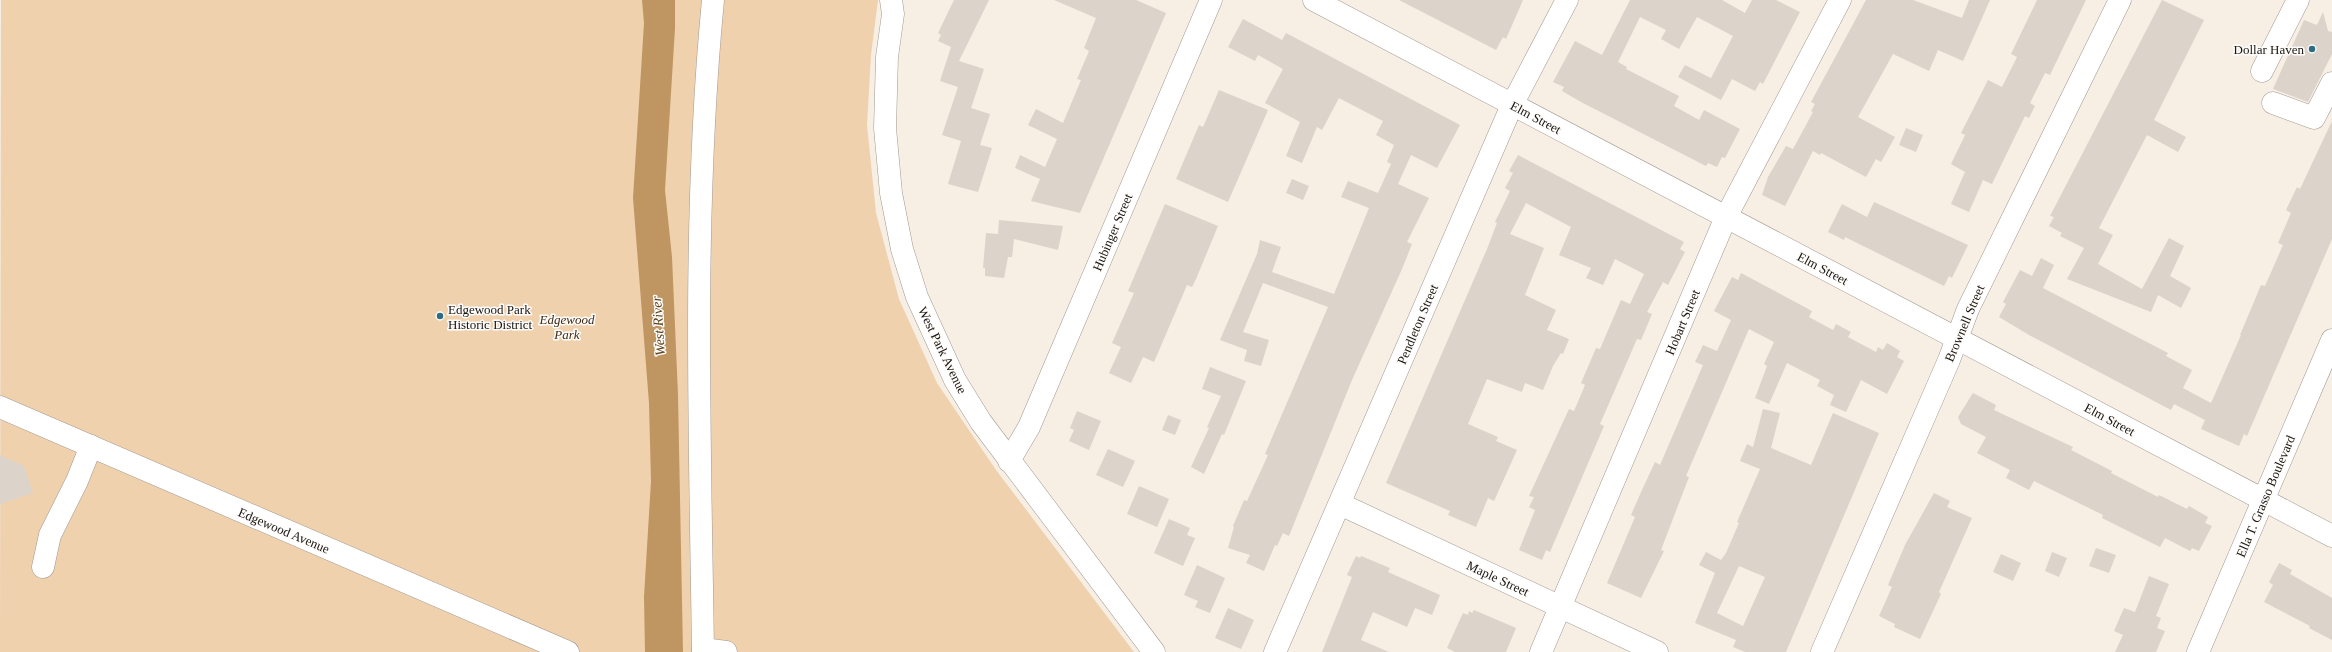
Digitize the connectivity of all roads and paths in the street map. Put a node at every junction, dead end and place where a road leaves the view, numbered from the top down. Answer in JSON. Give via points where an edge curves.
{"nodes":[{"id":1,"x":713,"y":0,"type":"edge"},
{"id":2,"x":1211,"y":0,"type":"edge"},
{"id":3,"x":1314,"y":0,"type":"edge"},
{"id":4,"x":1567,"y":0,"type":"edge"},
{"id":5,"x":1840,"y":0,"type":"edge"},
{"id":6,"x":2120,"y":0,"type":"edge"},
{"id":7,"x":2298,"y":0,"type":"edge"},
{"id":8,"x":895,"y":5,"type":"edge"},
{"id":9,"x":2262,"y":71,"type":"dead end"},
{"id":10,"x":2332,"y":84,"type":"edge"},
{"id":11,"x":2273,"y":103,"type":"dead end"},
{"id":12,"x":1512,"y":105,"type":"junction"},
{"id":13,"x":1726,"y":217,"type":"junction"},
{"id":14,"x":1957,"y":338,"type":"junction"},
{"id":15,"x":2332,"y":340,"type":"edge"},
{"id":16,"x":0,"y":407,"type":"edge"},
{"id":17,"x":91,"y":446,"type":"junction"},
{"id":18,"x":1009,"y":461,"type":"junction"},
{"id":19,"x":2263,"y":501,"type":"junction"},
{"id":20,"x":1340,"y":504,"type":"junction"},
{"id":21,"x":2332,"y":536,"type":"edge"},
{"id":22,"x":43,"y":567,"type":"dead end"},
{"id":23,"x":1561,"y":607,"type":"junction"},
{"id":24,"x":703,"y":651,"type":"edge"},
{"id":25,"x":568,"y":652,"type":"edge"},
{"id":26,"x":726,"y":652,"type":"edge"},
{"id":27,"x":1154,"y":652,"type":"edge"},
{"id":28,"x":1275,"y":652,"type":"edge"},
{"id":29,"x":1542,"y":652,"type":"edge"},
{"id":30,"x":1657,"y":652,"type":"edge"},
{"id":31,"x":1822,"y":652,"type":"edge"},
{"id":32,"x":2198,"y":652,"type":"edge"}],
"edges":[{"from":1,"to":24,"type":"street","via":[[702,132],[700,233],[700,550]]},
{"from":2,"to":18,"type":"street","name":"Hubinger Street","via":[[1026,433]]},
{"from":3,"to":12,"type":"street","name":"Elm Street"},
{"from":4,"to":12,"type":"street","name":"Pendleton Street"},
{"from":5,"to":13,"type":"street","name":"Hobart Street"},
{"from":6,"to":14,"type":"street","name":"Brownell Street","via":[[1968,309]]},
{"from":7,"to":9,"type":"street"},
{"from":8,"to":18,"type":"street","name":"West Park Avenue","via":[[887,57],[885,128],[891,193],[902,249],[918,297],[955,380]]},
{"from":10,"to":11,"type":"street","via":[[2314,118]]},
{"from":12,"to":13,"type":"street","name":"Elm Street"},
{"from":12,"to":20,"type":"street","name":"Pendleton Street"},
{"from":13,"to":14,"type":"street","name":"Elm Street"},
{"from":13,"to":23,"type":"street","name":"Hobart Street"},
{"from":14,"to":19,"type":"street","name":"Elm Street"},
{"from":14,"to":31,"type":"street","name":"Brownell Street"},
{"from":15,"to":19,"type":"street","name":"Ella T. Grasso Boulevard"},
{"from":16,"to":17,"type":"street","name":"Edgewood Avenue"},
{"from":17,"to":22,"type":"street","via":[[78,481],[50,535]]},
{"from":17,"to":25,"type":"street","name":"Edgewood Avenue"},
{"from":18,"to":27,"type":"street","name":"West Park Avenue"},
{"from":19,"to":21,"type":"street","name":"Elm Street"},
{"from":19,"to":32,"type":"street","name":"Ella T. Grasso Boulevard"},
{"from":20,"to":23,"type":"street","name":"Maple Street"},
{"from":20,"to":28,"type":"street","name":"Pendleton Street"},
{"from":23,"to":29,"type":"street","name":"Hobart Street"},
{"from":23,"to":30,"type":"street","name":"Maple Street"},
{"from":24,"to":26,"type":"street"}]}
